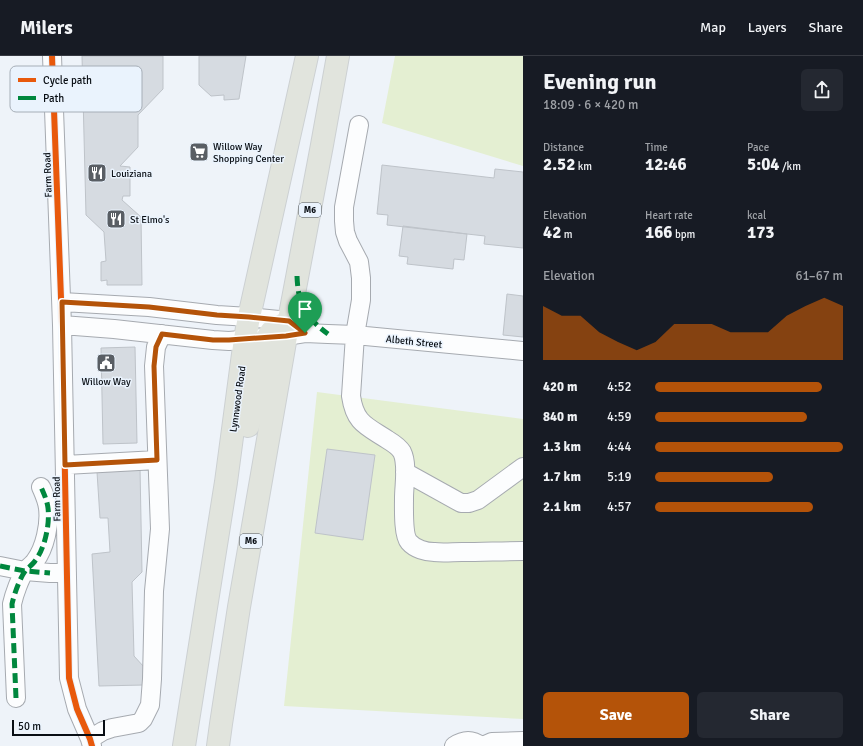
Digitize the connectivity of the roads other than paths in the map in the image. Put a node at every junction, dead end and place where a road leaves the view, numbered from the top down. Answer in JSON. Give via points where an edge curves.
{"nodes":[{"id":1,"x":52,"y":56,"type":"edge"},
{"id":2,"x":307,"y":56,"type":"edge"},
{"id":3,"x":338,"y":56,"type":"edge"},
{"id":4,"x":52,"y":66,"type":"edge"},
{"id":5,"x":54,"y":112,"type":"edge"},
{"id":6,"x":359,"y":124,"type":"dead end"},
{"id":7,"x":62,"y":302,"type":"junction"},
{"id":8,"x":149,"y":307,"type":"junction"},
{"id":9,"x":62,"y":325,"type":"junction"},
{"id":10,"x":277,"y":327,"type":"junction"},
{"id":11,"x":140,"y":332,"type":"junction"},
{"id":12,"x":162,"y":334,"type":"junction"},
{"id":13,"x":354,"y":335,"type":"junction"},
{"id":14,"x":245,"y":339,"type":"junction"},
{"id":15,"x":213,"y":340,"type":"junction"},
{"id":16,"x":523,"y":351,"type":"edge"},
{"id":17,"x":154,"y":366,"type":"junction"},
{"id":18,"x":157,"y":460,"type":"junction"},
{"id":19,"x":65,"y":465,"type":"junction"},
{"id":20,"x":523,"y":467,"type":"edge"},
{"id":21,"x":405,"y":472,"type":"junction"},
{"id":22,"x":41,"y":487,"type":"dead end"},
{"id":23,"x":523,"y":551,"type":"edge"},
{"id":24,"x":0,"y":566,"type":"edge"},
{"id":25,"x":25,"y":571,"type":"junction"},
{"id":26,"x":67,"y":574,"type":"junction"},
{"id":27,"x":209,"y":587,"type":"junction"},
{"id":28,"x":16,"y":698,"type":"dead end"},
{"id":29,"x":523,"y":741,"type":"edge"},
{"id":30,"x":91,"y":743,"type":"edge"},
{"id":31,"x":184,"y":746,"type":"edge"},
{"id":32,"x":218,"y":746,"type":"edge"},
{"id":33,"x":454,"y":746,"type":"edge"},
{"id":34,"x":482,"y":746,"type":"edge"}],
"edges":[{"from":1,"to":4,"type":"street","name":"Farm Road"},
{"from":2,"to":10,"type":"main road","name":"Lynnwood Road","number":"M6"},
{"from":3,"to":10,"type":"main road","name":"Lynnwood Road","number":"M6","via":[[322,145]]},
{"from":5,"to":7,"type":"street","name":"Farm Road"},
{"from":6,"to":13,"type":"street","via":[[344,207],[345,232],[359,262],[361,278],[361,300]]},
{"from":7,"to":8,"type":"street","name":"Albeth Street"},
{"from":7,"to":9,"type":"street","name":"Farm Road"},
{"from":8,"to":10,"type":"street","name":"Albeth Street","via":[[217,315]]},
{"from":8,"to":15,"type":"street","via":[[149,315],[153,319],[201,328]]},
{"from":9,"to":11,"type":"street"},
{"from":9,"to":19,"type":"street","name":"Farm Road"},
{"from":10,"to":13,"type":"street","name":"Albeth Street"},
{"from":10,"to":14,"type":"main road","name":"Lynnwood Road","number":"M6"},
{"from":10,"to":27,"type":"main road","via":[[261,355],[235,493]]},
{"from":10,"to":32,"type":"main road","name":"Lynnwood Road","number":"M6"},
{"from":11,"to":12,"type":"street"},
{"from":11,"to":17,"type":"street"},
{"from":12,"to":15,"type":"street"},
{"from":12,"to":17,"type":"street","via":[[156,347]]},
{"from":13,"to":16,"type":"street","name":"Albeth Street"},
{"from":13,"to":21,"type":"street","via":[[352,404],[362,423],[400,450],[403,454]]},
{"from":14,"to":15,"type":"street"},
{"from":14,"to":27,"type":"main road","name":"Lynnwood Road","number":"M6"},
{"from":17,"to":18,"type":"street"},
{"from":18,"to":19,"type":"street"},
{"from":18,"to":30,"type":"street","via":[[160,529],[154,591],[150,705],[139,723],[103,731]]},
{"from":19,"to":26,"type":"street","name":"Farm Road"},
{"from":20,"to":21,"type":"street","via":[[478,500],[469,503],[461,503]]},
{"from":21,"to":23,"type":"street","via":[[405,529],[408,542],[417,549],[434,552]]},
{"from":22,"to":25,"type":"street","via":[[48,509],[44,546]]},
{"from":24,"to":25,"type":"street"},
{"from":25,"to":26,"type":"street"},
{"from":25,"to":28,"type":"street","via":[[12,604]]},
{"from":26,"to":30,"type":"street","name":"Farm Road","via":[[69,678],[77,709]]},
{"from":27,"to":31,"type":"main road","name":"Lynnwood Road","number":"M6"},
{"from":29,"to":34,"type":"street","via":[[492,742]]},
{"from":33,"to":34,"type":"street","via":[[466,741]]}]}
